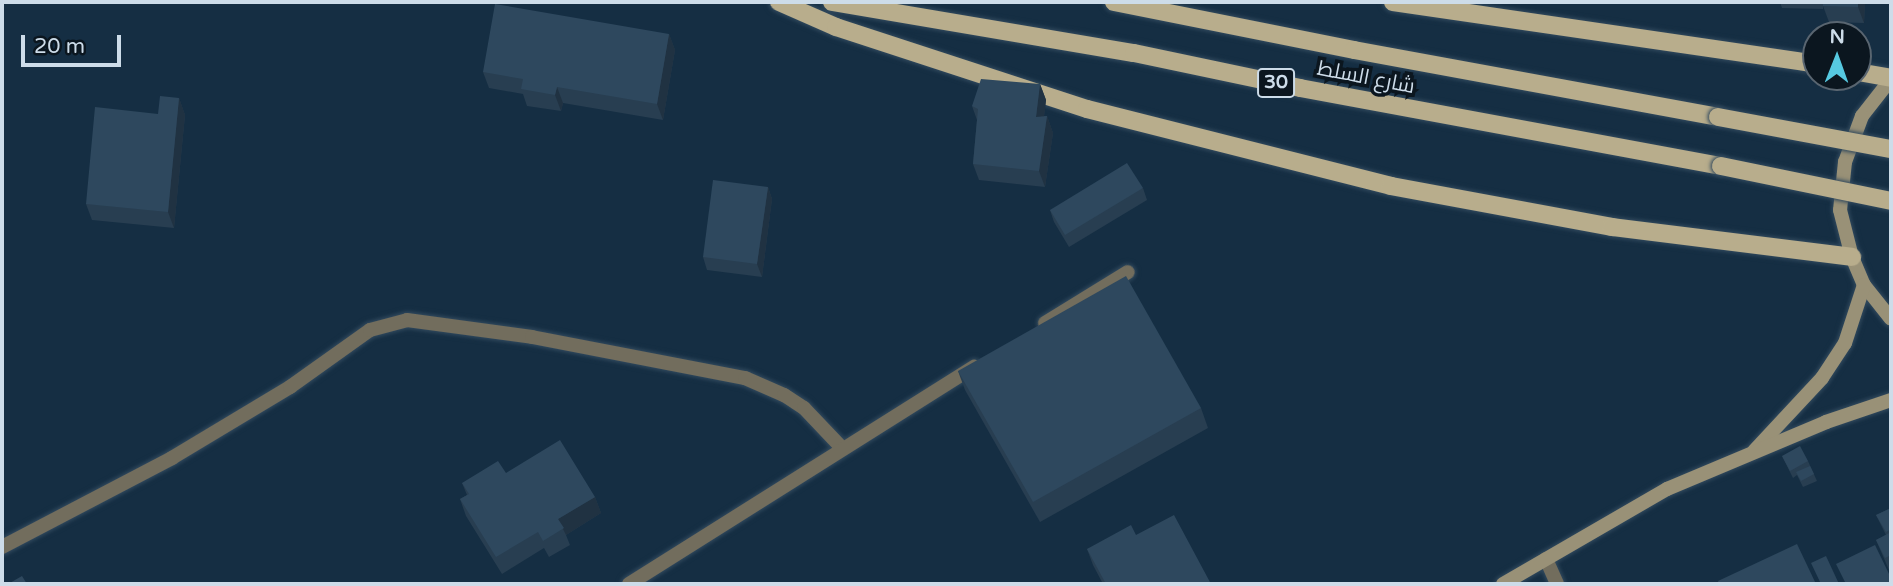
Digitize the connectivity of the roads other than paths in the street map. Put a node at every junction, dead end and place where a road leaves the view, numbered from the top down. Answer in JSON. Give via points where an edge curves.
{"nodes":[{"id":1,"x":779,"y":2,"type":"edge"},
{"id":2,"x":832,"y":2,"type":"edge"},
{"id":3,"x":1114,"y":2,"type":"edge"},
{"id":4,"x":1394,"y":2,"type":"edge"},
{"id":5,"x":1802,"y":62,"type":"edge"},
{"id":6,"x":1872,"y":75,"type":"edge"},
{"id":7,"x":1891,"y":79,"type":"edge"},
{"id":8,"x":1891,"y":149,"type":"edge"},
{"id":9,"x":1891,"y":201,"type":"edge"},
{"id":10,"x":1852,"y":257,"type":"junction"},
{"id":11,"x":1128,"y":272,"type":"dead end"},
{"id":12,"x":1864,"y":285,"type":"junction"},
{"id":13,"x":1891,"y":319,"type":"edge"},
{"id":14,"x":1032,"y":331,"type":"edge"},
{"id":15,"x":985,"y":360,"type":"edge"},
{"id":16,"x":1891,"y":400,"type":"edge"},
{"id":17,"x":842,"y":448,"type":"junction"},
{"id":18,"x":1748,"y":457,"type":"junction"},
{"id":19,"x":2,"y":547,"type":"edge"},
{"id":20,"x":1546,"y":559,"type":"junction"},
{"id":21,"x":629,"y":584,"type":"edge"},
{"id":22,"x":1503,"y":584,"type":"edge"},
{"id":23,"x":1557,"y":584,"type":"edge"}],
"edges":[{"from":1,"to":10,"type":"main road","via":[[836,27],[1087,109],[1391,186],[1612,227]]},
{"from":2,"to":9,"type":"main road","name":"شارع السلط","number":"30","bridge":true,"via":[[1134,53]]},
{"from":3,"to":8,"type":"main road","name":"شارع السلط","number":"30","bridge":true},
{"from":4,"to":5,"type":"main road"},
{"from":6,"to":7,"type":"main road"},
{"from":7,"to":10,"type":"main road","via":[[1862,116],[1845,162],[1840,209]]},
{"from":10,"to":12,"type":"main road"},
{"from":11,"to":14,"type":"street"},
{"from":12,"to":13,"type":"main road"},
{"from":12,"to":18,"type":"main road","via":[[1845,343],[1822,378]]},
{"from":15,"to":17,"type":"street"},
{"from":16,"to":18,"type":"main road","via":[[1826,422]]},
{"from":17,"to":19,"type":"street","via":[[804,408],[745,378],[532,337],[407,320],[370,330],[290,387],[184,451]]},
{"from":17,"to":21,"type":"street"},
{"from":18,"to":20,"type":"main road","via":[[1667,489]]},
{"from":20,"to":22,"type":"main road"},
{"from":20,"to":23,"type":"street"}]}
